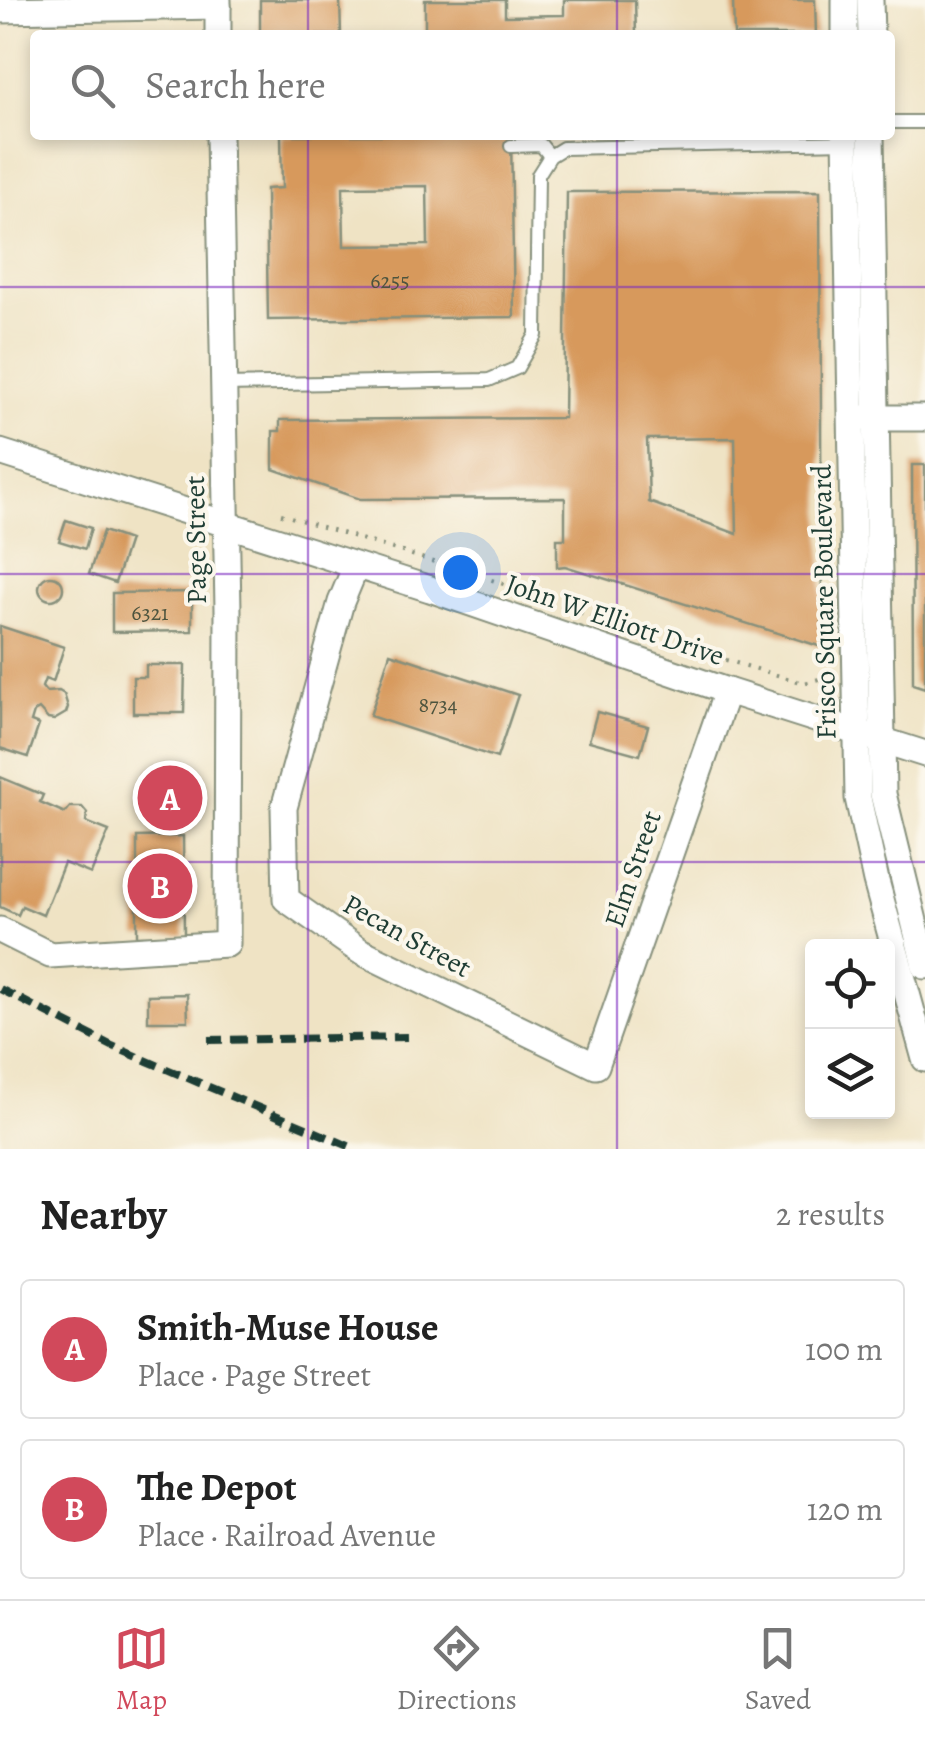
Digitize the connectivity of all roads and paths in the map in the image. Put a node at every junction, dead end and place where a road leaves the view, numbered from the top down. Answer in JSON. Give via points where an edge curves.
{"nodes":[{"id":1,"x":845,"y":0,"type":"edge"},
{"id":2,"x":870,"y":0,"type":"edge"},
{"id":3,"x":218,"y":3,"type":"edge"},
{"id":4,"x":0,"y":10,"type":"edge"},
{"id":5,"x":218,"y":30,"type":"edge"},
{"id":6,"x":845,"y":30,"type":"edge"},
{"id":7,"x":870,"y":30,"type":"edge"},
{"id":8,"x":895,"y":122,"type":"edge"},
{"id":9,"x":925,"y":122,"type":"edge"},
{"id":10,"x":220,"y":140,"type":"edge"},
{"id":11,"x":799,"y":140,"type":"edge"},
{"id":12,"x":858,"y":140,"type":"edge"},
{"id":13,"x":511,"y":146,"type":"dead end"},
{"id":14,"x":550,"y":156,"type":"junction"},
{"id":15,"x":224,"y":385,"type":"junction"},
{"id":16,"x":863,"y":418,"type":"junction"},
{"id":17,"x":925,"y":418,"type":"edge"},
{"id":18,"x":0,"y":452,"type":"edge"},
{"id":19,"x":226,"y":522,"type":"junction"},
{"id":20,"x":356,"y":566,"type":"junction"},
{"id":21,"x":836,"y":662,"type":"dead end"},
{"id":22,"x":776,"y":676,"type":"dead end"},
{"id":23,"x":823,"y":678,"type":"junction"},
{"id":24,"x":829,"y":687,"type":"dead end"},
{"id":25,"x":728,"y":691,"type":"junction"},
{"id":26,"x":868,"y":735,"type":"junction"},
{"id":27,"x":925,"y":754,"type":"edge"},
{"id":28,"x":0,"y":930,"type":"edge"},
{"id":29,"x":925,"y":966,"type":"edge"},
{"id":30,"x":925,"y":1059,"type":"edge"},
{"id":31,"x":596,"y":1066,"type":"joint"}],
"edges":[{"from":1,"to":6,"type":"street"},
{"from":2,"to":7,"type":"street"},
{"from":3,"to":4,"type":"street"},
{"from":3,"to":5,"type":"street"},
{"from":8,"to":9,"type":"lane"},
{"from":10,"to":15,"type":"street","name":"Page Street"},
{"from":11,"to":14,"type":"lane","via":[[563,148]]},
{"from":12,"to":16,"type":"street","name":"Frisco Square Boulevard"},
{"from":13,"to":14,"type":"lane","via":[[541,144]]},
{"from":14,"to":15,"type":"lane","via":[[538,175],[536,335],[518,368],[489,380]]},
{"from":15,"to":19,"type":"street","name":"Page Street"},
{"from":16,"to":17,"type":"street"},
{"from":16,"to":26,"type":"street","name":"Frisco Square Boulevard"},
{"from":18,"to":19,"type":"street","name":"John W Elliott Drive"},
{"from":19,"to":20,"type":"street","name":"John W Elliott Drive"},
{"from":19,"to":28,"type":"street","name":"Page Street","via":[[227,944],[50,955]]},
{"from":20,"to":25,"type":"street","name":"John W Elliott Drive"},
{"from":20,"to":31,"type":"street","name":"Pecan Street","via":[[340,602],[284,808],[286,899],[360,951]]},
{"from":21,"to":23,"type":"path"},
{"from":22,"to":23,"type":"path","via":[[804,683]]},
{"from":23,"to":24,"type":"path"},
{"from":25,"to":26,"type":"street","name":"John W Elliott Drive"},
{"from":25,"to":31,"type":"street","name":"Elm Street"},
{"from":26,"to":27,"type":"street","name":"John W Elliott Drive"},
{"from":26,"to":29,"type":"street","name":"Frisco Square Boulevard"},
{"from":26,"to":30,"type":"street","name":"Frisco Square Boulevard","via":[[858,798]]}]}
